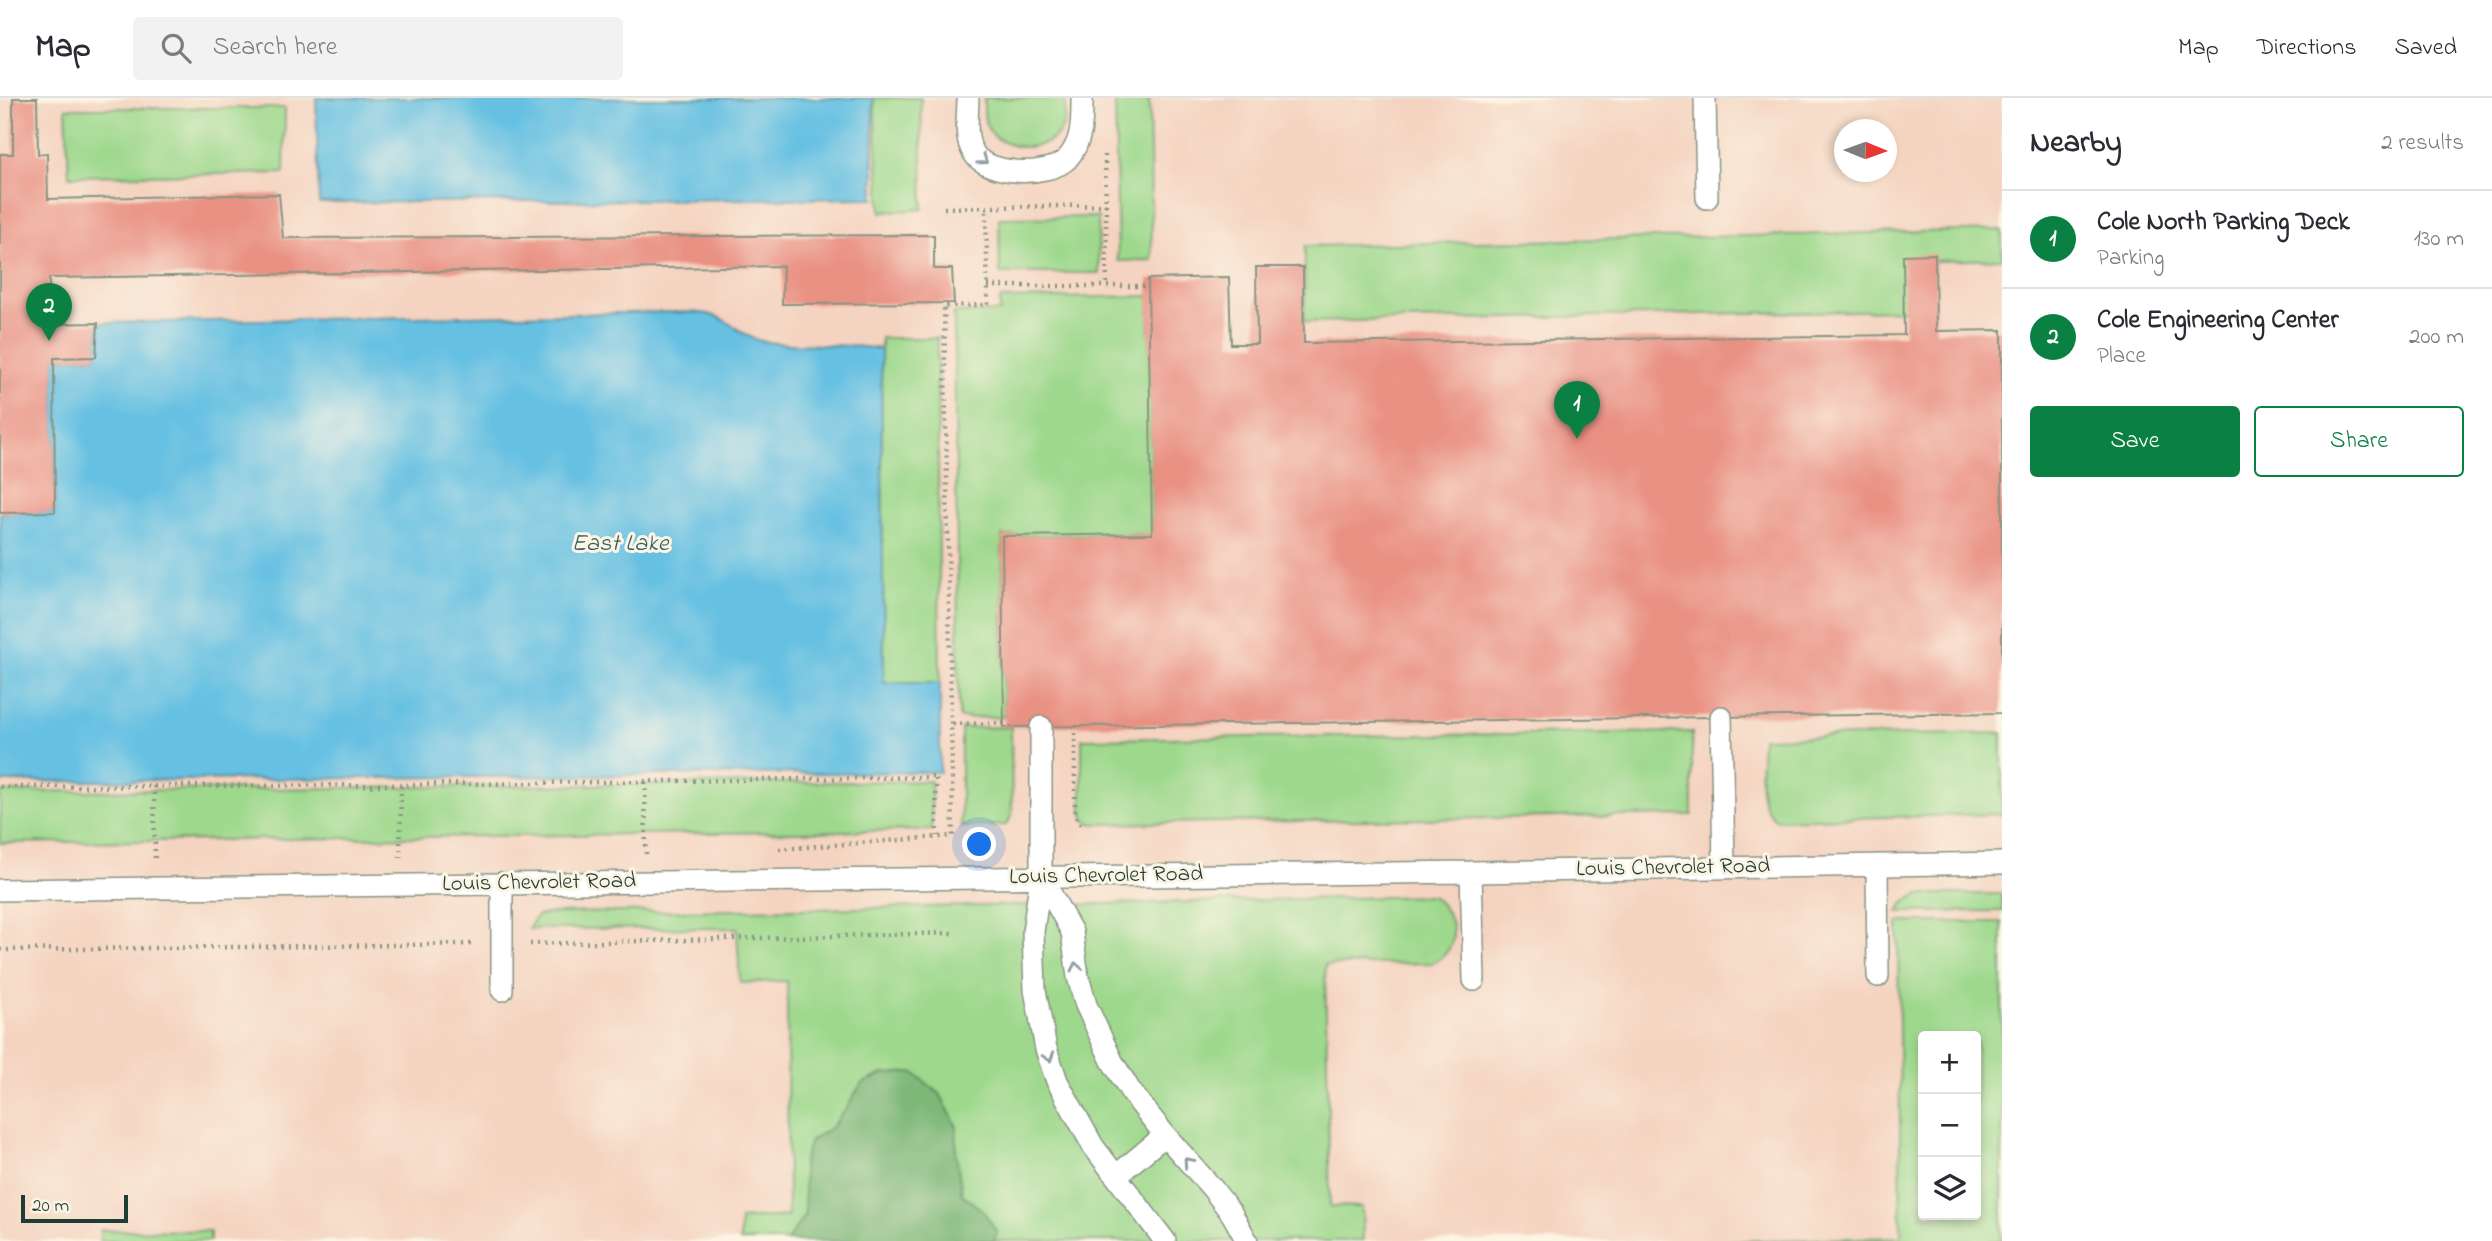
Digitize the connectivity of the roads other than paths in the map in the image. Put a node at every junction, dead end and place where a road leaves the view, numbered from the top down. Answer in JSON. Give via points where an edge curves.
{"nodes":[{"id":1,"x":968,"y":98,"type":"edge"},
{"id":2,"x":1082,"y":98,"type":"edge"},
{"id":3,"x":1705,"y":98,"type":"edge"},
{"id":4,"x":1707,"y":198,"type":"dead end"},
{"id":5,"x":1721,"y":717,"type":"dead end"},
{"id":6,"x":1041,"y":727,"type":"dead end"},
{"id":7,"x":2002,"y":863,"type":"edge"},
{"id":8,"x":1877,"y":865,"type":"junction"},
{"id":9,"x":1724,"y":866,"type":"junction"},
{"id":10,"x":1471,"y":872,"type":"junction"},
{"id":11,"x":1041,"y":876,"type":"junction"},
{"id":12,"x":502,"y":883,"type":"junction"},
{"id":13,"x":0,"y":890,"type":"edge"},
{"id":14,"x":1878,"y":976,"type":"dead end"},
{"id":15,"x":1474,"y":980,"type":"dead end"},
{"id":16,"x":502,"y":990,"type":"dead end"},
{"id":17,"x":1165,"y":1135,"type":"junction"},
{"id":18,"x":1116,"y":1176,"type":"junction"},
{"id":19,"x":1165,"y":1241,"type":"edge"},
{"id":20,"x":1247,"y":1241,"type":"edge"}],
"edges":[{"from":1,"to":2,"type":"lane","one_way":true,"via":[[973,152],[986,164],[1004,170],[1049,170],[1065,161],[1078,144]]},
{"from":3,"to":4,"type":"lane"},
{"from":5,"to":9,"type":"lane"},
{"from":6,"to":11,"type":"lane"},
{"from":7,"to":8,"type":"lane","name":"Louis Chevrolet Road"},
{"from":8,"to":9,"type":"lane","name":"Louis Chevrolet Road"},
{"from":8,"to":14,"type":"lane"},
{"from":9,"to":10,"type":"lane","name":"Louis Chevrolet Road"},
{"from":10,"to":11,"type":"lane","name":"Louis Chevrolet Road"},
{"from":10,"to":15,"type":"lane"},
{"from":11,"to":12,"type":"lane","name":"Louis Chevrolet Road"},
{"from":17,"to":11,"type":"lane","one_way":true,"via":[[1131,1092],[1096,1031],[1078,977],[1072,932]]},
{"from":11,"to":18,"type":"lane","one_way":true,"via":[[1033,932],[1035,990],[1046,1049],[1072,1110]]},
{"from":12,"to":13,"type":"lane","name":"Louis Chevrolet Road"},
{"from":12,"to":16,"type":"lane"},
{"from":17,"to":18,"type":"lane"},
{"from":20,"to":17,"type":"lane","one_way":true,"via":[[1212,1188]]},
{"from":18,"to":19,"type":"lane"}]}
